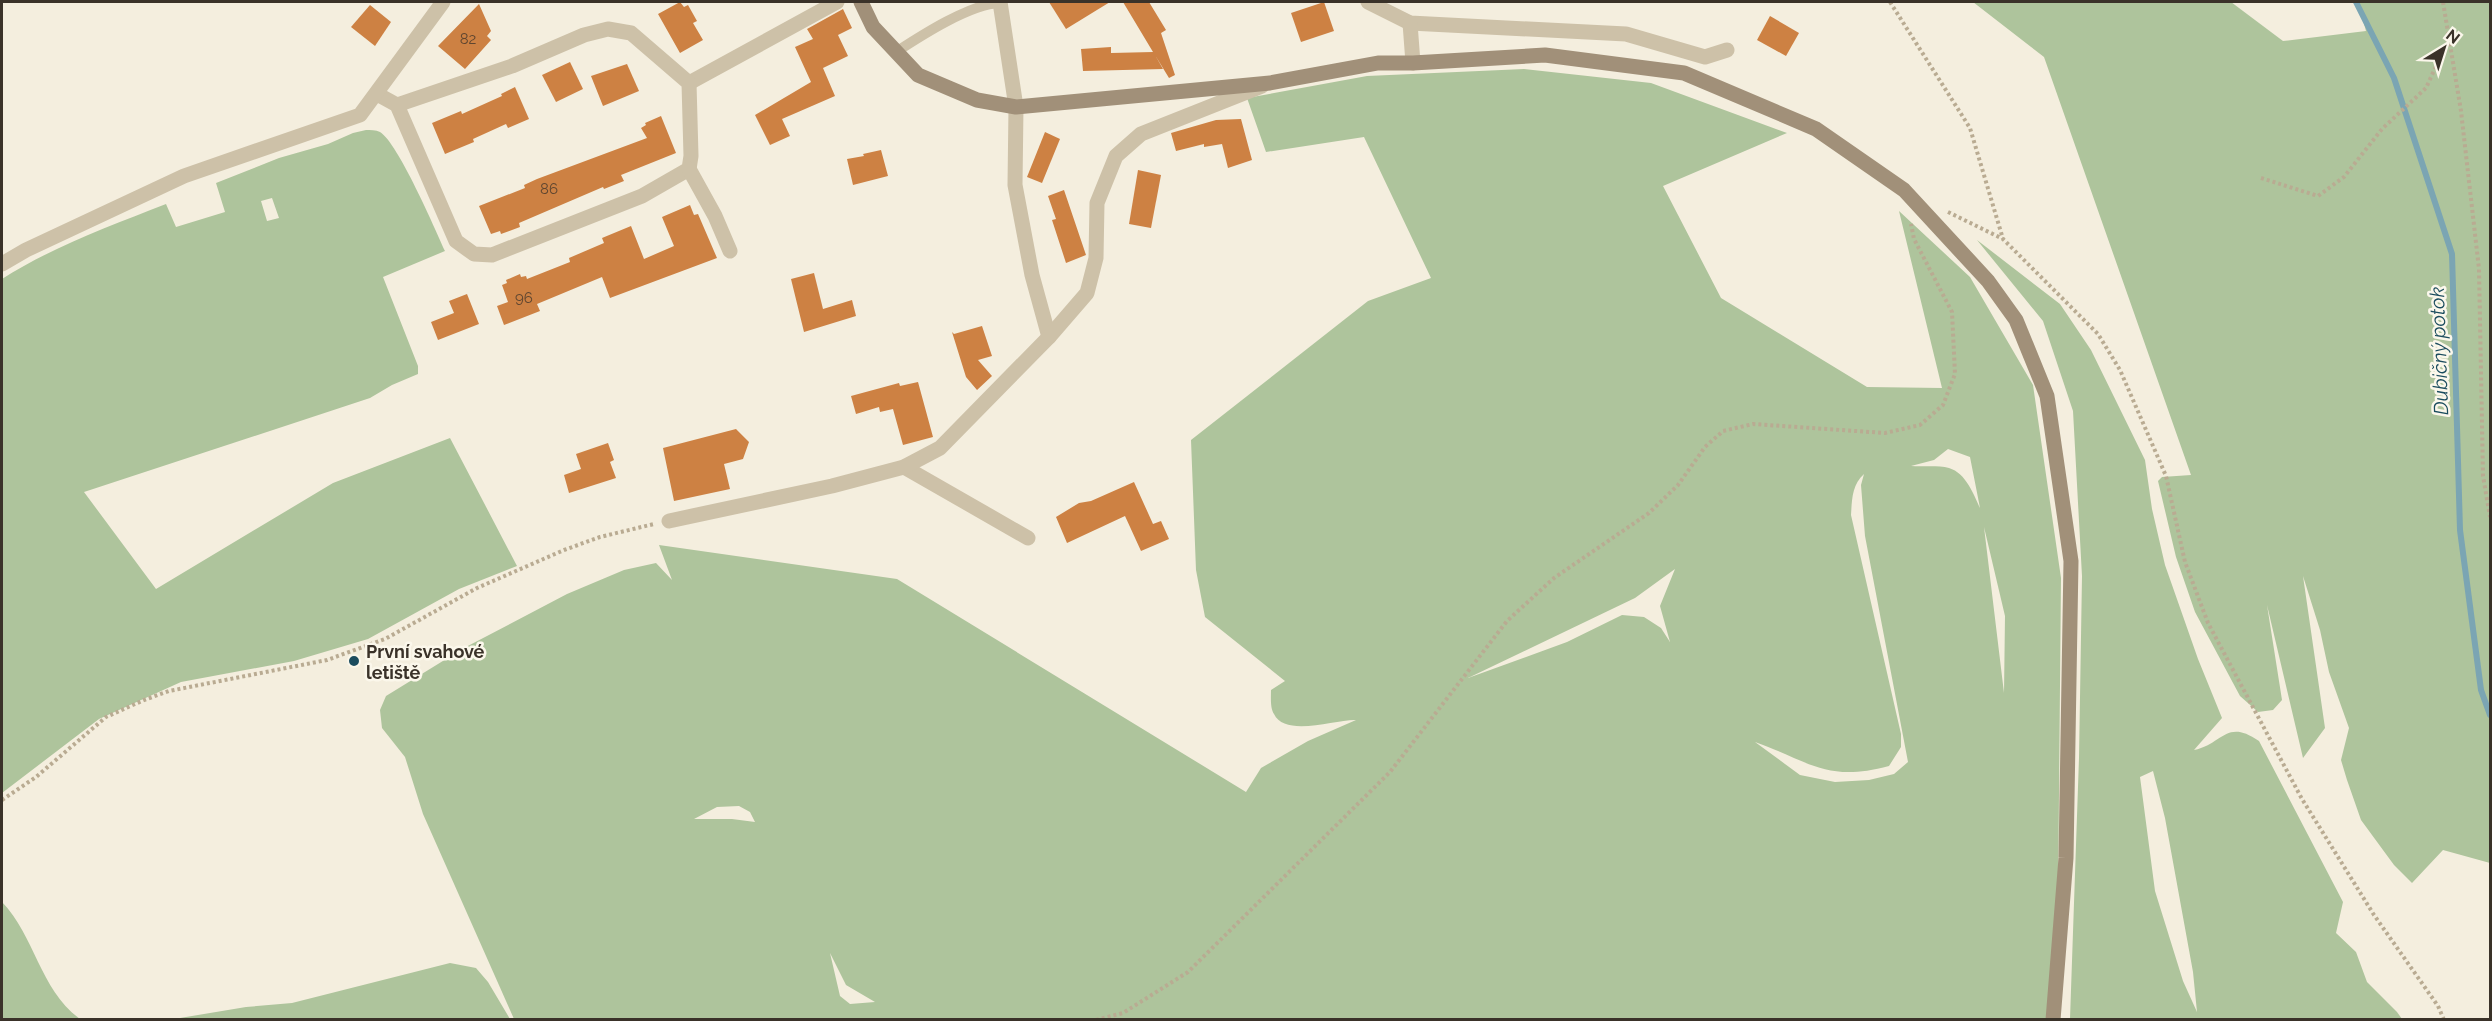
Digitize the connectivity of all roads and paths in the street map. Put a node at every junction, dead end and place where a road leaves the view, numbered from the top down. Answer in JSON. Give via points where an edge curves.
{"nodes":[{"id":1,"x":443,"y":2,"type":"edge"},
{"id":2,"x":837,"y":2,"type":"edge"},
{"id":3,"x":861,"y":2,"type":"edge"},
{"id":4,"x":1000,"y":2,"type":"edge"},
{"id":5,"x":1368,"y":2,"type":"edge"},
{"id":6,"x":1890,"y":2,"type":"edge"},
{"id":7,"x":2443,"y":2,"type":"edge"},
{"id":8,"x":1410,"y":23,"type":"junction"},
{"id":9,"x":2449,"y":38,"type":"junction"},
{"id":10,"x":1727,"y":50,"type":"dead end"},
{"id":11,"x":896,"y":52,"type":"junction"},
{"id":12,"x":1413,"y":63,"type":"junction"},
{"id":13,"x":1270,"y":82,"type":"junction"},
{"id":14,"x":689,"y":83,"type":"junction"},
{"id":15,"x":377,"y":94,"type":"junction"},
{"id":16,"x":397,"y":105,"type":"junction"},
{"id":17,"x":1016,"y":107,"type":"junction"},
{"id":18,"x":689,"y":169,"type":"junction"},
{"id":19,"x":2261,"y":178,"type":"dead end"},
{"id":20,"x":1944,"y":210,"type":"dead end"},
{"id":21,"x":1910,"y":220,"type":"dead end"},
{"id":22,"x":2003,"y":239,"type":"junction"},
{"id":23,"x":730,"y":251,"type":"dead end"},
{"id":24,"x":2,"y":264,"type":"edge"},
{"id":25,"x":1049,"y":337,"type":"junction"},
{"id":26,"x":904,"y":467,"type":"junction"},
{"id":27,"x":2490,"y":517,"type":"edge"},
{"id":28,"x":669,"y":521,"type":"joint"},
{"id":29,"x":1028,"y":538,"type":"dead end"},
{"id":30,"x":2,"y":800,"type":"edge"},
{"id":31,"x":1096,"y":1020,"type":"edge"},
{"id":32,"x":2053,"y":1020,"type":"edge"},
{"id":33,"x":2444,"y":1020,"type":"edge"}],
"edges":[{"from":1,"to":15,"type":"street"},
{"from":2,"to":14,"type":"street"},
{"from":3,"to":11,"type":"street","via":[[873,27]]},
{"from":4,"to":11,"type":"lane","via":[[983,4]]},
{"from":4,"to":17,"type":"street"},
{"from":5,"to":8,"type":"street"},
{"from":6,"to":22,"type":"path","via":[[1970,128]]},
{"from":7,"to":9,"type":"path"},
{"from":8,"to":10,"type":"street","via":[[1626,34],[1704,57]]},
{"from":8,"to":12,"type":"street"},
{"from":9,"to":19,"type":"path","via":[[2426,88],[2382,129],[2344,177],[2318,196]]},
{"from":9,"to":27,"type":"path","via":[[2479,269],[2482,476]]},
{"from":11,"to":17,"type":"street","via":[[918,75],[977,100]]},
{"from":12,"to":13,"type":"street","via":[[1378,63]]},
{"from":12,"to":32,"type":"street","via":[[1545,55],[1684,73],[1816,129],[1904,190],[1988,281],[2016,320],[2047,396],[2071,561],[2066,858]]},
{"from":13,"to":17,"type":"street"},
{"from":13,"to":25,"type":"street","via":[[1141,134],[1116,156],[1097,203],[1096,258],[1088,293]]},
{"from":14,"to":16,"type":"street","via":[[631,33],[608,28]]},
{"from":14,"to":18,"type":"street"},
{"from":15,"to":16,"type":"street"},
{"from":15,"to":24,"type":"street","via":[[360,115],[184,176]]},
{"from":16,"to":18,"type":"street","via":[[456,241],[474,254],[492,255],[642,196]]},
{"from":17,"to":25,"type":"street","via":[[1016,184],[1032,275]]},
{"from":18,"to":23,"type":"street"},
{"from":20,"to":22,"type":"path"},
{"from":21,"to":31,"type":"path","via":[[1914,239],[1952,312],[1955,374],[1943,405],[1920,425],[1885,433],[1754,424],[1723,431],[1649,513],[1554,579],[1507,621],[1390,772],[1188,972],[1123,1013]]},
{"from":22,"to":33,"type":"path","via":[[2098,334],[2120,370],[2166,476],[2185,562],[2208,623],[2302,799]]},
{"from":25,"to":26,"type":"street","via":[[940,448]]},
{"from":26,"to":28,"type":"street"},
{"from":26,"to":29,"type":"street"},
{"from":28,"to":30,"type":"path","via":[[564,549],[477,588],[385,639],[327,660],[170,691],[144,700],[106,717],[36,777]]}]}
